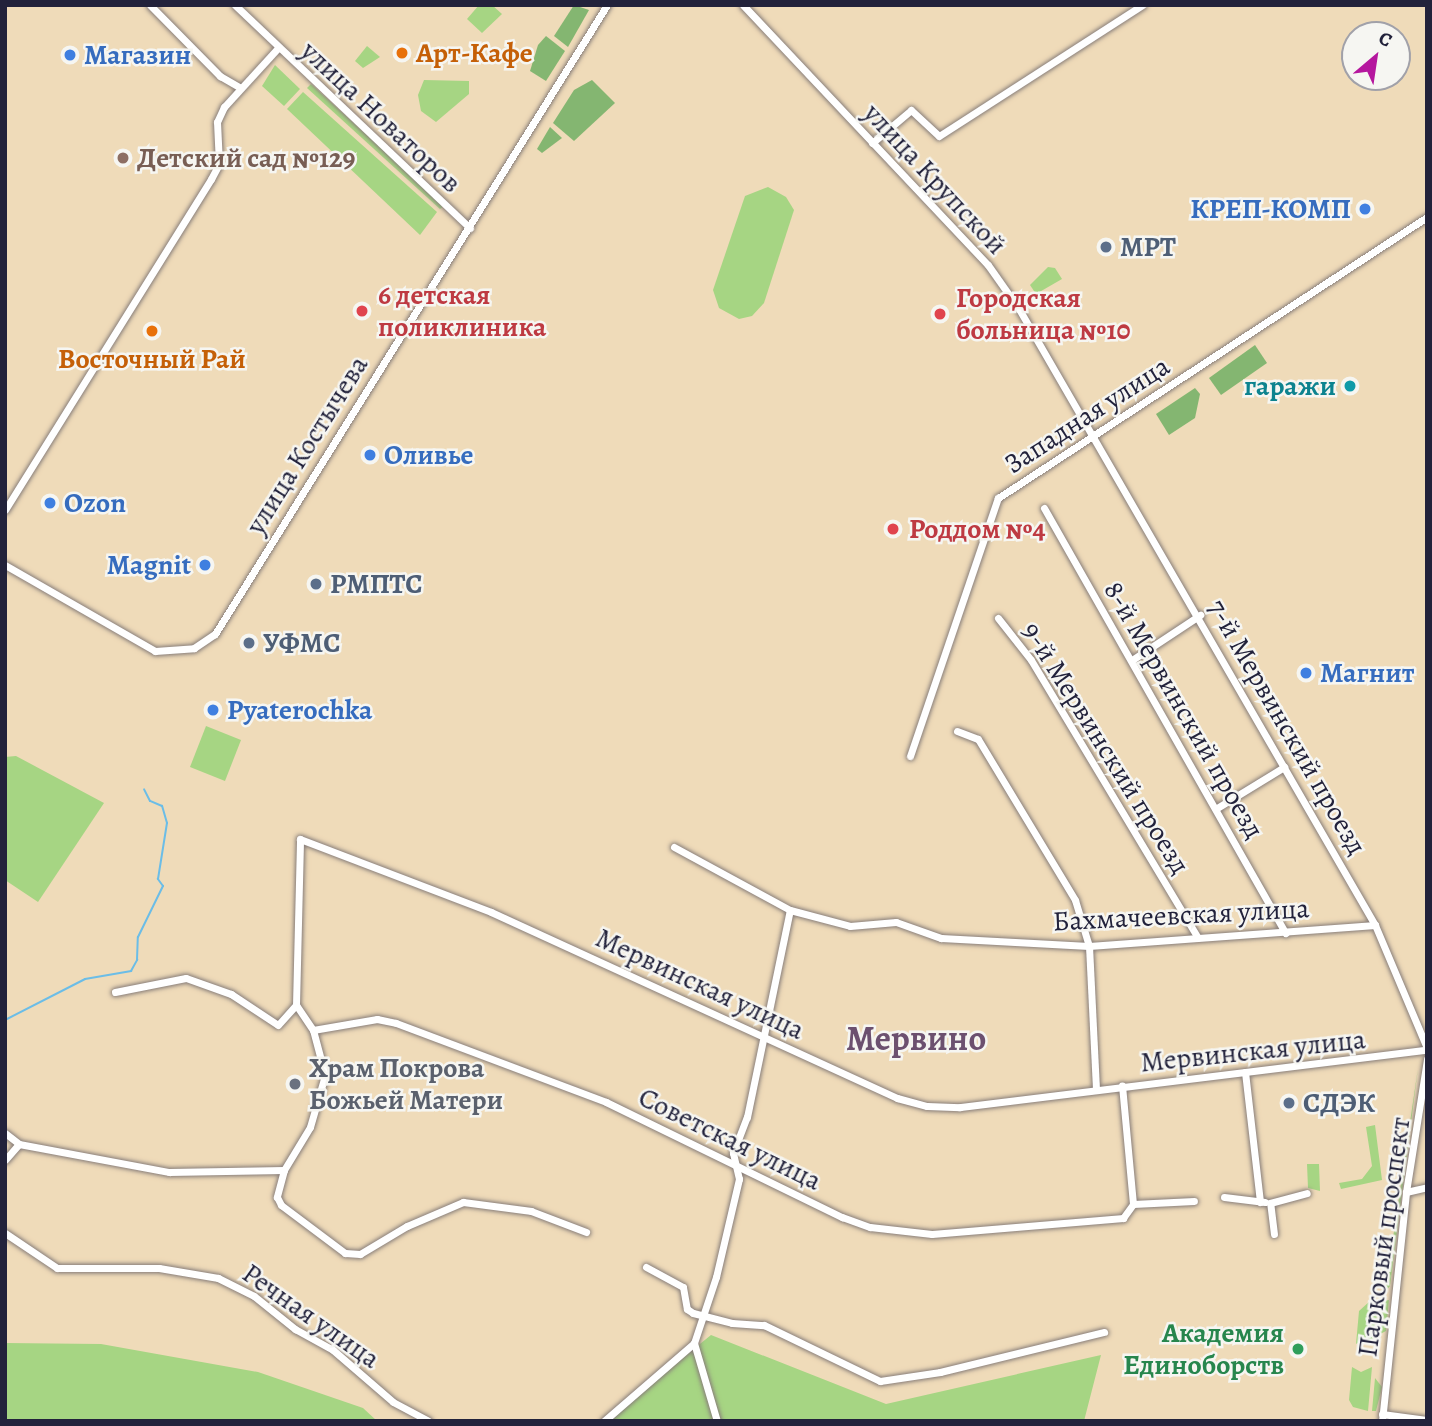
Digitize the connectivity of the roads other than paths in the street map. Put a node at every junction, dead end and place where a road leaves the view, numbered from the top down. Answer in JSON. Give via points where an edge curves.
{"nodes":[{"id":1,"x":150,"y":5,"type":"edge"},
{"id":2,"x":235,"y":5,"type":"edge"},
{"id":3,"x":607,"y":5,"type":"edge"},
{"id":4,"x":743,"y":5,"type":"edge"},
{"id":5,"x":1142,"y":5,"type":"edge"},
{"id":6,"x":277,"y":49,"type":"junction"},
{"id":7,"x":239,"y":87,"type":"junction"},
{"id":8,"x":872,"y":143,"type":"junction"},
{"id":9,"x":1427,"y":217,"type":"edge"},
{"id":10,"x":470,"y":228,"type":"junction"},
{"id":11,"x":1095,"y":435,"type":"junction"},
{"id":12,"x":1044,"y":508,"type":"dead end"},
{"id":13,"x":5,"y":510,"type":"edge"},
{"id":14,"x":5,"y":565,"type":"edge"},
{"id":15,"x":1200,"y":615,"type":"junction"},
{"id":16,"x":998,"y":618,"type":"dead end"},
{"id":17,"x":1132,"y":660,"type":"junction"},
{"id":18,"x":957,"y":731,"type":"dead end"},
{"id":19,"x":910,"y":756,"type":"dead end"},
{"id":20,"x":1284,"y":766,"type":"junction"},
{"id":21,"x":1217,"y":808,"type":"junction"},
{"id":22,"x":674,"y":847,"type":"dead end"},
{"id":23,"x":790,"y":910,"type":"junction"},
{"id":24,"x":1376,"y":925,"type":"junction"},
{"id":25,"x":1285,"y":933,"type":"junction"},
{"id":26,"x":1198,"y":937,"type":"junction"},
{"id":27,"x":1089,"y":946,"type":"junction"},
{"id":28,"x":115,"y":992,"type":"dead end"},
{"id":29,"x":296,"y":1005,"type":"junction"},
{"id":30,"x":313,"y":1030,"type":"junction"},
{"id":31,"x":762,"y":1037,"type":"junction"},
{"id":32,"x":1427,"y":1049,"type":"edge"},
{"id":33,"x":1427,"y":1059,"type":"edge"},
{"id":34,"x":1245,"y":1072,"type":"junction"},
{"id":35,"x":1122,"y":1086,"type":"junction"},
{"id":36,"x":1096,"y":1089,"type":"junction"},
{"id":37,"x":5,"y":1133,"type":"edge"},
{"id":38,"x":19,"y":1144,"type":"junction"},
{"id":39,"x":5,"y":1160,"type":"edge"},
{"id":40,"x":735,"y":1166,"type":"junction"},
{"id":41,"x":284,"y":1170,"type":"junction"},
{"id":42,"x":1427,"y":1187,"type":"edge"},
{"id":43,"x":1406,"y":1192,"type":"junction"},
{"id":44,"x":1307,"y":1193,"type":"dead end"},
{"id":45,"x":1224,"y":1197,"type":"dead end"},
{"id":46,"x":1194,"y":1201,"type":"dead end"},
{"id":47,"x":1260,"y":1202,"type":"junction"},
{"id":48,"x":1269,"y":1203,"type":"junction"},
{"id":49,"x":1133,"y":1204,"type":"junction"},
{"id":50,"x":586,"y":1232,"type":"dead end"},
{"id":51,"x":5,"y":1233,"type":"edge"},
{"id":52,"x":1274,"y":1234,"type":"dead end"},
{"id":53,"x":646,"y":1267,"type":"dead end"},
{"id":54,"x":703,"y":1317,"type":"junction"},
{"id":55,"x":1104,"y":1332,"type":"dead end"},
{"id":56,"x":694,"y":1343,"type":"junction"},
{"id":57,"x":1382,"y":1418,"type":"edge"},
{"id":58,"x":1427,"y":1420,"type":"edge"},
{"id":59,"x":428,"y":1421,"type":"edge"},
{"id":60,"x":604,"y":1421,"type":"edge"},
{"id":61,"x":717,"y":1421,"type":"edge"}],
"edges":[{"from":1,"to":7,"type":"street","via":[[220,76]]},
{"from":2,"to":6,"type":"street","name":"улица Новаторов"},
{"from":3,"to":10,"type":"street","name":"улица Костычева"},
{"from":4,"to":8,"type":"street","name":"улица Крупской"},
{"from":5,"to":8,"type":"street","via":[[939,136],[911,110]]},
{"from":6,"to":7,"type":"street"},
{"from":6,"to":10,"type":"street","name":"улица Новаторов"},
{"from":7,"to":13,"type":"street","via":[[217,122],[219,163],[215,172]]},
{"from":8,"to":11,"type":"street","name":"улица Крупской","via":[[998,278]]},
{"from":9,"to":11,"type":"street","name":"Западная улица"},
{"from":10,"to":14,"type":"street","name":"улица Костычева","via":[[205,644],[174,653],[155,651]]},
{"from":11,"to":15,"type":"street","name":"7-й Мервинский проезд"},
{"from":11,"to":19,"type":"street","name":"Западная улица","via":[[998,498]]},
{"from":12,"to":17,"type":"street","name":"8-й Мервинский проезд"},
{"from":15,"to":17,"type":"street"},
{"from":15,"to":20,"type":"street","name":"7-й Мервинский проезд"},
{"from":16,"to":26,"type":"street","name":"9-й Мервинский проезд","via":[[1031,660]]},
{"from":17,"to":21,"type":"street","name":"8-й Мервинский проезд"},
{"from":18,"to":27,"type":"street","via":[[978,739],[1075,900]]},
{"from":20,"to":21,"type":"street"},
{"from":20,"to":24,"type":"street","name":"7-й Мервинский проезд"},
{"from":21,"to":25,"type":"street","name":"8-й Мервинский проезд"},
{"from":22,"to":23,"type":"street","name":"Бахмачеевская улица"},
{"from":23,"to":27,"type":"street","name":"Бахмачеевская улица","via":[[850,926],[896,922],[941,938]]},
{"from":23,"to":31,"type":"street"},
{"from":24,"to":25,"type":"street","name":"Бахмачеевская улица"},
{"from":24,"to":32,"type":"street","name":"7-й Мервинский проезд"},
{"from":25,"to":26,"type":"street","name":"Бахмачеевская улица"},
{"from":26,"to":27,"type":"street","name":"Бахмачеевская улица"},
{"from":27,"to":36,"type":"street"},
{"from":28,"to":29,"type":"street","via":[[186,978],[231,994],[278,1025]]},
{"from":29,"to":30,"type":"street"},
{"from":29,"to":31,"type":"street","name":"Мервинская улица","via":[[300,839],[491,912]]},
{"from":30,"to":40,"type":"street","name":"Советская улица","via":[[377,1019],[396,1023],[606,1102]]},
{"from":30,"to":41,"type":"street","via":[[323,1057],[323,1092],[303,1142]]},
{"from":31,"to":36,"type":"street","name":"Мервинская улица","via":[[897,1098],[927,1106],[960,1107]]},
{"from":31,"to":40,"type":"street","via":[[747,1117],[733,1153]]},
{"from":32,"to":34,"type":"street","name":"Мервинская улица"},
{"from":33,"to":43,"type":"street","name":"Парковый проспект"},
{"from":34,"to":35,"type":"street","name":"Мервинская улица"},
{"from":34,"to":47,"type":"street"},
{"from":35,"to":36,"type":"street","name":"Мервинская улица"},
{"from":35,"to":49,"type":"street"},
{"from":37,"to":38,"type":"street"},
{"from":38,"to":39,"type":"street"},
{"from":38,"to":41,"type":"street","via":[[169,1172]]},
{"from":40,"to":49,"type":"street","name":"Советская улица","via":[[870,1227],[932,1234],[1103,1222],[1123,1218]]},
{"from":40,"to":54,"type":"street","via":[[739,1179]]},
{"from":41,"to":50,"type":"street","via":[[277,1197],[281,1205],[345,1253],[360,1255],[407,1226],[463,1202],[531,1211]]},
{"from":42,"to":43,"type":"street"},
{"from":43,"to":57,"type":"street","name":"Парковый проспект"},
{"from":44,"to":48,"type":"street"},
{"from":45,"to":47,"type":"street"},
{"from":46,"to":49,"type":"street","name":"Советская улица"},
{"from":47,"to":48,"type":"street"},
{"from":48,"to":52,"type":"street"},
{"from":51,"to":59,"type":"street","name":"Речная улица","via":[[57,1268],[159,1268],[218,1278],[254,1296],[295,1329],[332,1350],[393,1402]]},
{"from":53,"to":54,"type":"street","via":[[683,1287],[687,1309]]},
{"from":54,"to":55,"type":"street","via":[[764,1325],[867,1379],[880,1381],[940,1372]]},
{"from":54,"to":56,"type":"street"},
{"from":56,"to":60,"type":"street"},
{"from":56,"to":61,"type":"street"},
{"from":57,"to":58,"type":"street"}]}
